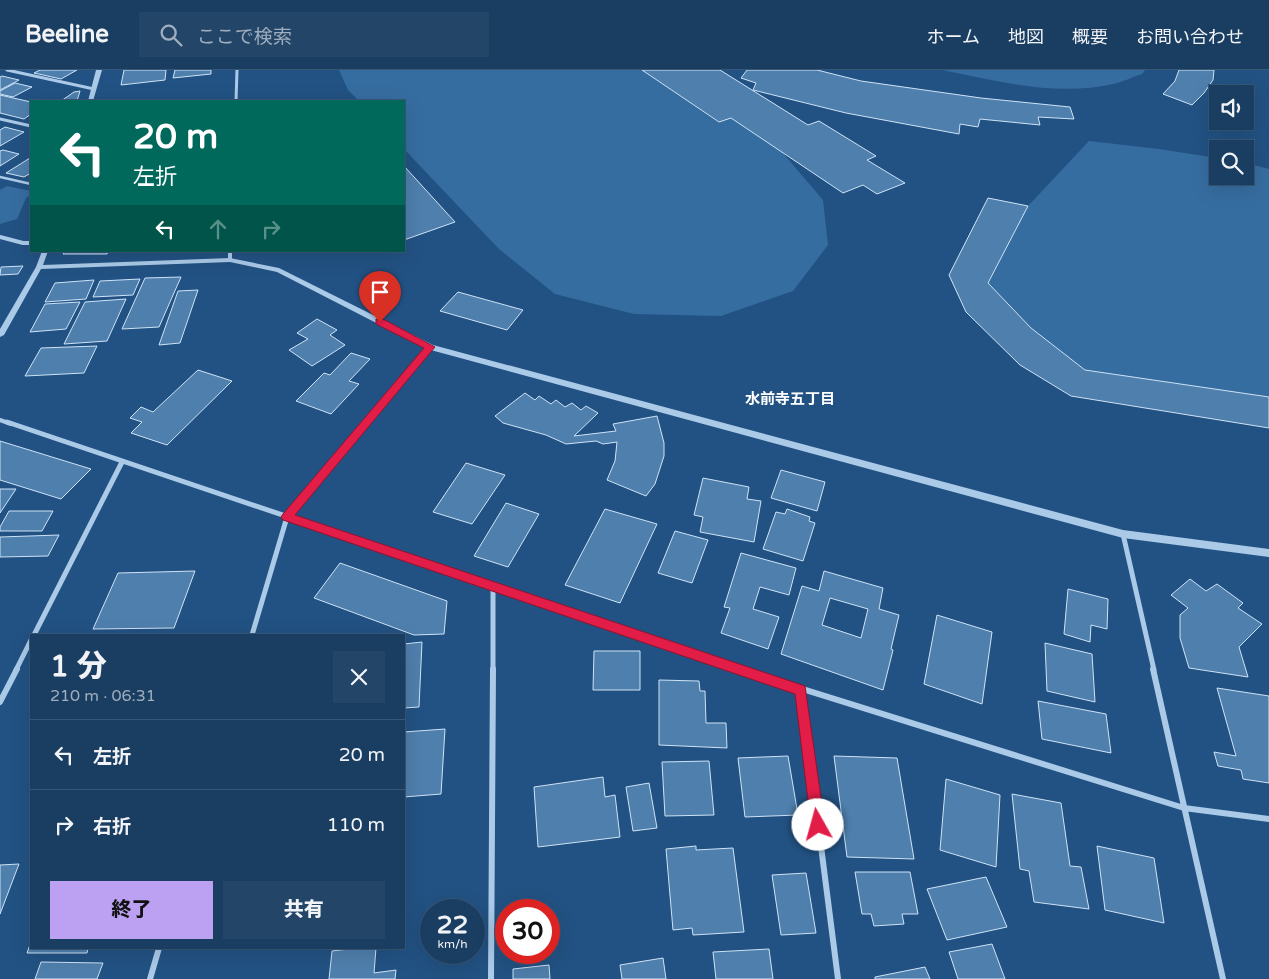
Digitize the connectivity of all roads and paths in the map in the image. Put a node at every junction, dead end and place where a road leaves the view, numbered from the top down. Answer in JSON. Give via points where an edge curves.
{"nodes":[{"id":1,"x":7,"y":70,"type":"edge"},
{"id":2,"x":99,"y":70,"type":"edge"},
{"id":3,"x":237,"y":70,"type":"edge"},
{"id":4,"x":94,"y":88,"type":"junction"},
{"id":5,"x":90,"y":100,"type":"edge"},
{"id":6,"x":236,"y":100,"type":"edge"},
{"id":7,"x":0,"y":119,"type":"edge"},
{"id":8,"x":30,"y":126,"type":"edge"},
{"id":9,"x":0,"y":177,"type":"edge"},
{"id":10,"x":30,"y":184,"type":"edge"},
{"id":11,"x":0,"y":237,"type":"edge"},
{"id":12,"x":30,"y":243,"type":"edge"},
{"id":13,"x":45,"y":252,"type":"edge"},
{"id":14,"x":230,"y":255,"type":"edge"},
{"id":15,"x":39,"y":267,"type":"junction"},
{"id":16,"x":0,"y":335,"type":"edge"},
{"id":17,"x":430,"y":347,"type":"junction"},
{"id":18,"x":0,"y":420,"type":"edge"},
{"id":19,"x":122,"y":462,"type":"junction"},
{"id":20,"x":287,"y":517,"type":"junction"},
{"id":21,"x":1123,"y":534,"type":"junction"},
{"id":22,"x":1269,"y":553,"type":"edge"},
{"id":23,"x":493,"y":588,"type":"junction"},
{"id":24,"x":35,"y":634,"type":"edge"},
{"id":25,"x":252,"y":634,"type":"edge"},
{"id":26,"x":30,"y":642,"type":"edge"},
{"id":27,"x":801,"y":690,"type":"junction"},
{"id":28,"x":0,"y":702,"type":"edge"},
{"id":29,"x":1184,"y":808,"type":"junction"},
{"id":30,"x":1269,"y":819,"type":"edge"},
{"id":31,"x":159,"y":949,"type":"edge"},
{"id":32,"x":150,"y":979,"type":"edge"},
{"id":33,"x":491,"y":979,"type":"edge"},
{"id":34,"x":838,"y":979,"type":"edge"},
{"id":35,"x":1223,"y":979,"type":"edge"}],
"edges":[{"from":1,"to":4,"type":"street"},
{"from":2,"to":4,"type":"street"},
{"from":3,"to":6,"type":"street"},
{"from":4,"to":5,"type":"street"},
{"from":7,"to":8,"type":"street"},
{"from":9,"to":10,"type":"lane"},
{"from":11,"to":12,"type":"street"},
{"from":13,"to":15,"type":"street"},
{"from":14,"to":15,"type":"street"},
{"from":14,"to":17,"type":"street","via":[[279,270]]},
{"from":15,"to":16,"type":"street"},
{"from":17,"to":20,"type":"street"},
{"from":17,"to":21,"type":"street"},
{"from":18,"to":19,"type":"street"},
{"from":19,"to":20,"type":"street"},
{"from":19,"to":24,"type":"street"},
{"from":20,"to":23,"type":"street"},
{"from":20,"to":25,"type":"street"},
{"from":21,"to":22,"type":"street"},
{"from":21,"to":29,"type":"street"},
{"from":23,"to":27,"type":"street"},
{"from":23,"to":33,"type":"street"},
{"from":26,"to":28,"type":"street"},
{"from":27,"to":29,"type":"street"},
{"from":27,"to":34,"type":"street"},
{"from":29,"to":30,"type":"street"},
{"from":29,"to":35,"type":"street"},
{"from":31,"to":32,"type":"street"}]}
